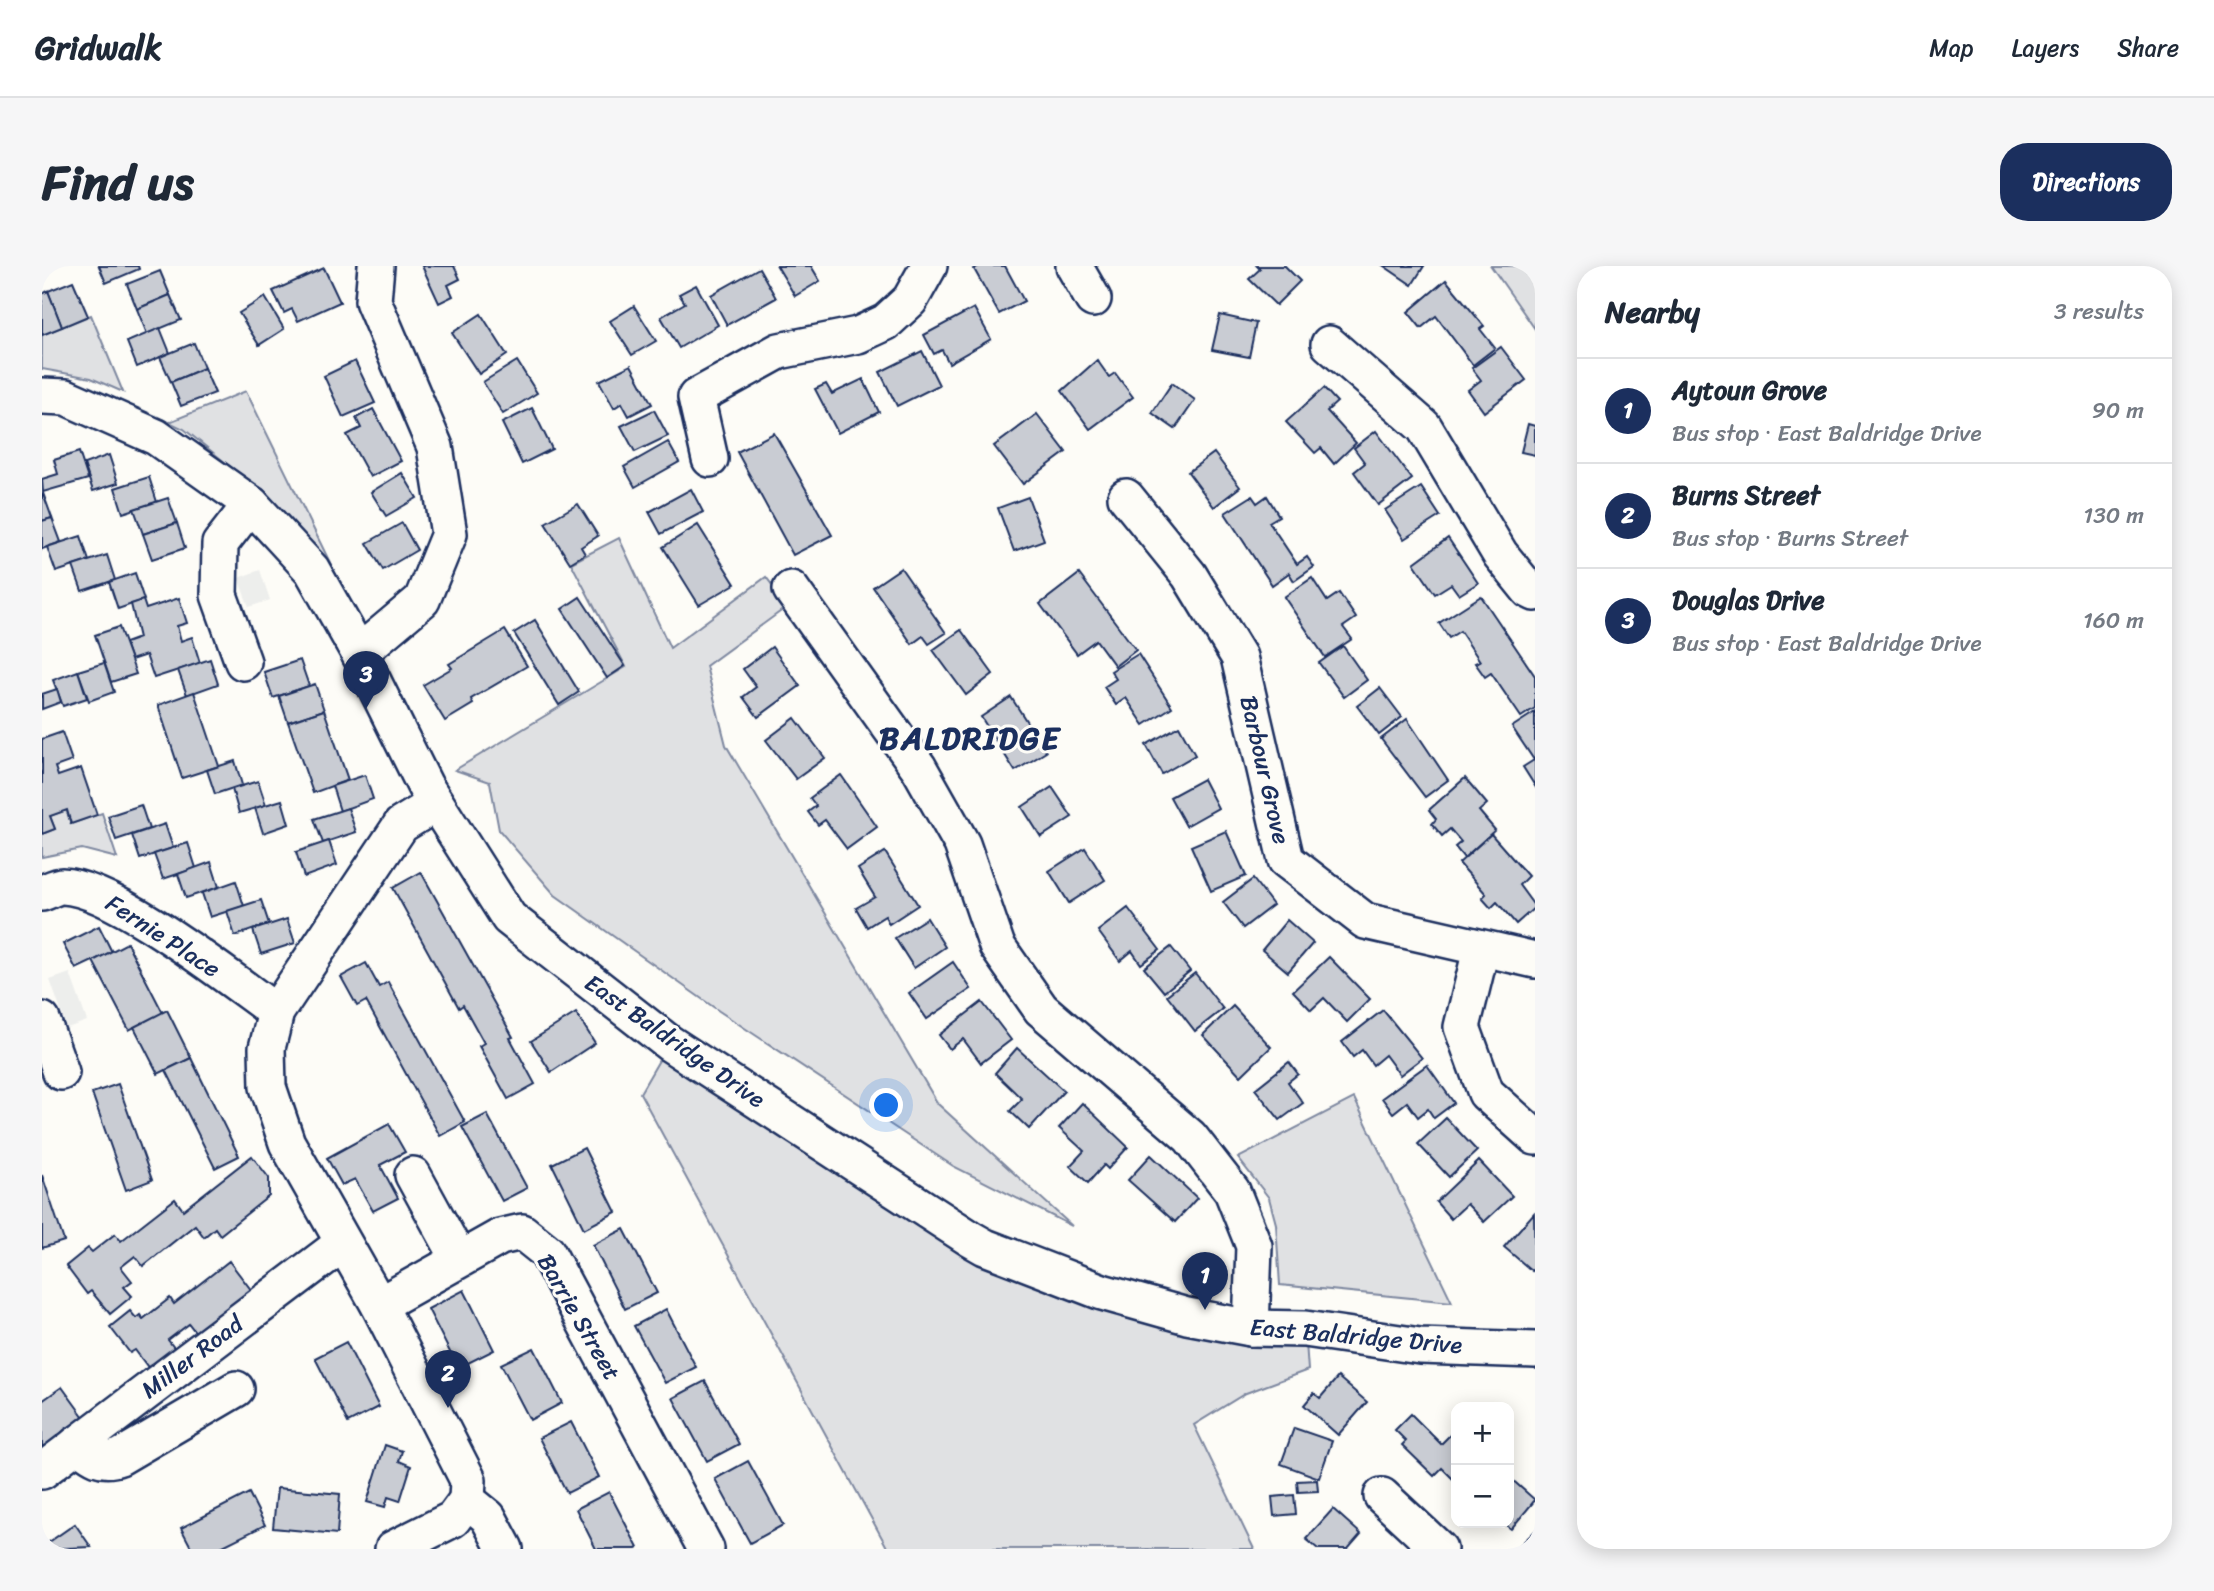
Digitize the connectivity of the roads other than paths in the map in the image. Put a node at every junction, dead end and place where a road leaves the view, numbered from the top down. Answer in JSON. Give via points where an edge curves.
{"nodes":[{"id":1,"x":376,"y":266,"type":"edge"},
{"id":2,"x":929,"y":266,"type":"edge"},
{"id":3,"x":1074,"y":266,"type":"edge"},
{"id":4,"x":1093,"y":299,"type":"dead end"},
{"id":5,"x":1329,"y":344,"type":"dead end"},
{"id":6,"x":42,"y":396,"type":"edge"},
{"id":7,"x":710,"y":459,"type":"dead end"},
{"id":8,"x":1126,"y":496,"type":"dead end"},
{"id":9,"x":251,"y":504,"type":"junction"},
{"id":10,"x":791,"y":589,"type":"dead end"},
{"id":11,"x":1535,"y":593,"type":"edge"},
{"id":12,"x":359,"y":653,"type":"junction"},
{"id":13,"x":243,"y":662,"type":"dead end"},
{"id":14,"x":435,"y":804,"type":"junction"},
{"id":15,"x":42,"y":893,"type":"edge"},
{"id":16,"x":1481,"y":950,"type":"junction"},
{"id":17,"x":1535,"y":960,"type":"edge"},
{"id":18,"x":276,"y":1012,"type":"junction"},
{"id":19,"x":42,"y":1020,"type":"edge"},
{"id":20,"x":61,"y":1072,"type":"dead end"},
{"id":21,"x":1535,"y":1137,"type":"edge"},
{"id":22,"x":412,"y":1175,"type":"dead end"},
{"id":23,"x":342,"y":1244,"type":"junction"},
{"id":24,"x":459,"y":1259,"type":"junction"},
{"id":25,"x":379,"y":1305,"type":"junction"},
{"id":26,"x":1251,"y":1328,"type":"junction"},
{"id":27,"x":1535,"y":1350,"type":"edge"},
{"id":28,"x":236,"y":1388,"type":"dead end"},
{"id":29,"x":77,"y":1444,"type":"junction"},
{"id":30,"x":42,"y":1471,"type":"edge"},
{"id":31,"x":1382,"y":1496,"type":"dead end"},
{"id":32,"x":467,"y":1500,"type":"junction"},
{"id":33,"x":393,"y":1549,"type":"edge"},
{"id":34,"x":505,"y":1549,"type":"edge"},
{"id":35,"x":706,"y":1549,"type":"edge"},
{"id":36,"x":1439,"y":1549,"type":"edge"}],
"edges":[{"from":1,"to":12,"type":"street","via":[[373,301],[435,447],[449,534],[422,600]]},
{"from":2,"to":7,"type":"street","via":[[909,300],[886,322],[858,335],[779,351],[696,397]]},
{"from":3,"to":4,"type":"street"},
{"from":5,"to":11,"type":"street","via":[[1424,427],[1500,554]]},
{"from":6,"to":9,"type":"street","name":"East Baldridge Drive","via":[[66,397],[156,437]]},
{"from":8,"to":16,"type":"street","name":"Barbour Grove","via":[[1189,575],[1239,657],[1286,860],[1365,921]]},
{"from":9,"to":12,"type":"street","name":"East Baldridge Drive","via":[[313,570]]},
{"from":9,"to":13,"type":"street","via":[[220,544],[219,595]]},
{"from":10,"to":26,"type":"street","via":[[919,768],[962,844],[997,946],[1041,1009],[1191,1137],[1232,1191],[1254,1246]]},
{"from":12,"to":14,"type":"street","name":"East Baldridge Drive"},
{"from":14,"to":18,"type":"street","via":[[401,825]]},
{"from":14,"to":26,"type":"street","name":"East Baldridge Drive","via":[[509,918],[669,1043],[960,1231],[985,1247],[1102,1293]]},
{"from":15,"to":18,"type":"street","name":"Fernie Place","via":[[61,886],[100,895],[185,947]]},
{"from":16,"to":17,"type":"street","name":"Barbour Grove"},
{"from":16,"to":21,"type":"street","via":[[1462,1027],[1486,1094]]},
{"from":18,"to":23,"type":"street","via":[[267,1048],[268,1087],[287,1143]]},
{"from":19,"to":20,"type":"street"},
{"from":22,"to":24,"type":"street"},
{"from":23,"to":25,"type":"street"},
{"from":23,"to":29,"type":"street","name":"Miller Road"},
{"from":24,"to":25,"type":"street","name":"Barrie Street"},
{"from":24,"to":35,"type":"street","name":"Barrie Street","via":[[500,1237],[522,1232],[547,1252]]},
{"from":25,"to":32,"type":"street","via":[[468,1480]]},
{"from":26,"to":27,"type":"street","name":"East Baldridge Drive","via":[[1306,1329],[1420,1346]]},
{"from":28,"to":29,"type":"street","via":[[107,1462]]},
{"from":29,"to":30,"type":"street","name":"Miller Road"},
{"from":31,"to":36,"type":"street"},
{"from":32,"to":33,"type":"street","via":[[453,1519]]},
{"from":32,"to":34,"type":"street","via":[[488,1517]]}]}
